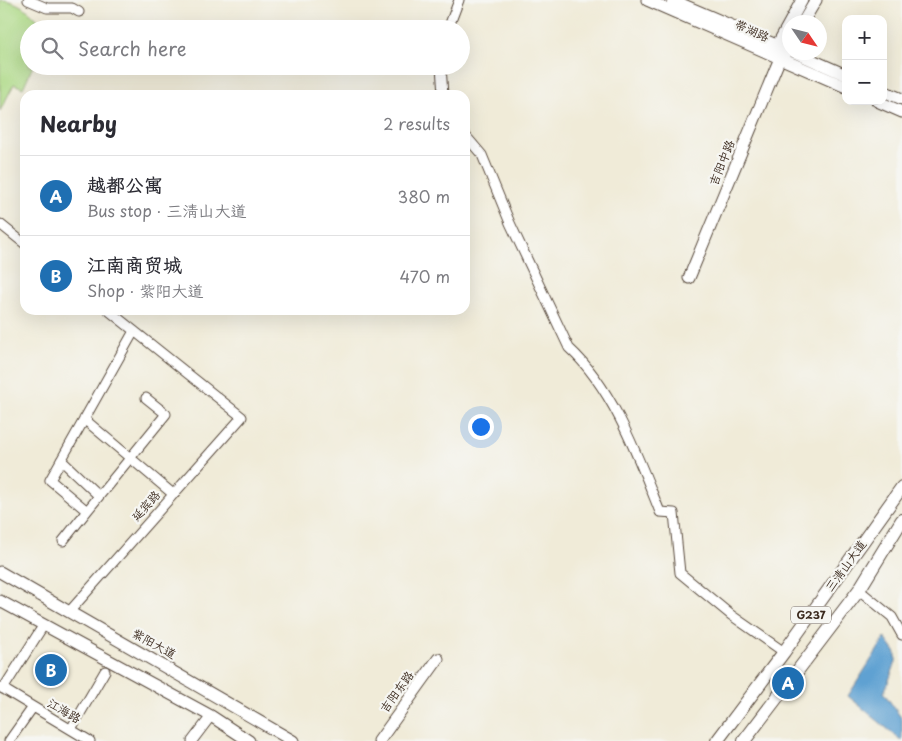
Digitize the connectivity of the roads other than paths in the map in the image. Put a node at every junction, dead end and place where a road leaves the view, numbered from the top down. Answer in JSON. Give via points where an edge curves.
{"nodes":[{"id":1,"x":28,"y":0,"type":"edge"},
{"id":2,"x":459,"y":0,"type":"edge"},
{"id":3,"x":647,"y":0,"type":"edge"},
{"id":4,"x":672,"y":0,"type":"edge"},
{"id":5,"x":802,"y":0,"type":"edge"},
{"id":6,"x":816,"y":0,"type":"edge"},
{"id":7,"x":79,"y":12,"type":"dead end"},
{"id":8,"x":797,"y":15,"type":"edge"},
{"id":9,"x":808,"y":15,"type":"edge"},
{"id":10,"x":451,"y":20,"type":"edge"},
{"id":11,"x":782,"y":51,"type":"edge"},
{"id":12,"x":782,"y":51,"type":"edge"},
{"id":13,"x":782,"y":57,"type":"edge"},
{"id":14,"x":798,"y":60,"type":"edge"},
{"id":15,"x":806,"y":60,"type":"edge"},
{"id":16,"x":842,"y":74,"type":"edge"},
{"id":17,"x":442,"y":75,"type":"edge"},
{"id":18,"x":842,"y":85,"type":"edge"},
{"id":19,"x":443,"y":90,"type":"edge"},
{"id":20,"x":887,"y":93,"type":"edge"},
{"id":21,"x":902,"y":99,"type":"edge"},
{"id":22,"x":886,"y":105,"type":"edge"},
{"id":23,"x":902,"y":112,"type":"edge"},
{"id":24,"x":470,"y":141,"type":"edge"},
{"id":25,"x":0,"y":224,"type":"edge"},
{"id":26,"x":20,"y":240,"type":"edge"},
{"id":27,"x":689,"y":278,"type":"dead end"},
{"id":28,"x":114,"y":315,"type":"edge"},
{"id":29,"x":134,"y":332,"type":"junction"},
{"id":30,"x":146,"y":398,"type":"dead end"},
{"id":31,"x":84,"y":419,"type":"junction"},
{"id":32,"x":129,"y":459,"type":"junction"},
{"id":33,"x":61,"y":460,"type":"junction"},
{"id":34,"x":902,"y":487,"type":"edge"},
{"id":35,"x":173,"y":494,"type":"junction"},
{"id":36,"x":99,"y":496,"type":"junction"},
{"id":37,"x":87,"y":510,"type":"junction"},
{"id":38,"x":902,"y":520,"type":"edge"},
{"id":39,"x":63,"y":541,"type":"dead end"},
{"id":40,"x":0,"y":572,"type":"edge"},
{"id":41,"x":860,"y":590,"type":"junction"},
{"id":42,"x":0,"y":601,"type":"edge"},
{"id":43,"x":69,"y":612,"type":"junction"},
{"id":44,"x":43,"y":626,"type":"junction"},
{"id":45,"x":902,"y":635,"type":"edge"},
{"id":46,"x":784,"y":652,"type":"junction"},
{"id":47,"x":438,"y":659,"type":"dead end"},
{"id":48,"x":105,"y":671,"type":"dead end"},
{"id":49,"x":1,"y":688,"type":"edge"},
{"id":50,"x":33,"y":707,"type":"junction"},
{"id":51,"x":211,"y":716,"type":"junction"},
{"id":52,"x":71,"y":730,"type":"junction"},
{"id":53,"x":78,"y":738,"type":"edge"},
{"id":54,"x":9,"y":741,"type":"edge"},
{"id":55,"x":90,"y":741,"type":"edge"},
{"id":56,"x":192,"y":741,"type":"edge"},
{"id":57,"x":249,"y":741,"type":"edge"},
{"id":58,"x":294,"y":741,"type":"edge"},
{"id":59,"x":379,"y":741,"type":"edge"},
{"id":60,"x":717,"y":741,"type":"edge"},
{"id":61,"x":744,"y":741,"type":"edge"}],
"edges":[{"from":1,"to":7,"type":"street","via":[[47,8],[72,8]]},
{"from":2,"to":10,"type":"street"},
{"from":3,"to":11,"type":"main road","name":"带湖路"},
{"from":4,"to":12,"type":"main road","name":"带湖路"},
{"from":5,"to":8,"type":"main road","name":"吉阳中路"},
{"from":6,"to":9,"type":"main road"},
{"from":13,"to":27,"type":"main road","name":"吉阳中路"},
{"from":14,"to":18,"type":"main road","name":"带湖路"},
{"from":15,"to":16,"type":"main road","name":"带湖路"},
{"from":17,"to":19,"type":"street"},
{"from":20,"to":21,"type":"main road"},
{"from":22,"to":23,"type":"main road"},
{"from":24,"to":46,"type":"street","via":[[482,155],[569,348],[584,361],[621,421],[660,512],[674,513],[680,573]]},
{"from":25,"to":26,"type":"street"},
{"from":28,"to":29,"type":"street"},
{"from":29,"to":31,"type":"street"},
{"from":29,"to":35,"type":"street","name":"延宾路","via":[[242,417]]},
{"from":30,"to":32,"type":"street","via":[[166,414]]},
{"from":31,"to":32,"type":"street"},
{"from":31,"to":33,"type":"street"},
{"from":32,"to":35,"type":"street"},
{"from":32,"to":36,"type":"street"},
{"from":33,"to":36,"type":"street"},
{"from":33,"to":37,"type":"street","via":[[50,480]]},
{"from":34,"to":46,"type":"highway","name":"三清山大道","number":"G237"},
{"from":35,"to":43,"type":"street","name":"延宾路"},
{"from":36,"to":37,"type":"street"},
{"from":37,"to":39,"type":"street"},
{"from":38,"to":41,"type":"highway","name":"三清山大道","number":"G237"},
{"from":40,"to":43,"type":"main road","name":"紫阳大道"},
{"from":41,"to":45,"type":"street","via":[[892,617]]},
{"from":41,"to":61,"type":"highway","name":"三清山大道","number":"G237"},
{"from":42,"to":44,"type":"main road"},
{"from":43,"to":58,"type":"main road","name":"紫阳大道"},
{"from":44,"to":49,"type":"street"},
{"from":44,"to":51,"type":"main road"},
{"from":46,"to":60,"type":"highway","name":"三清山大道","number":"G237"},
{"from":47,"to":59,"type":"main road","name":"吉阳东路"},
{"from":48,"to":52,"type":"street"},
{"from":49,"to":50,"type":"street","name":"江海路"},
{"from":50,"to":52,"type":"street","name":"江海路"},
{"from":50,"to":54,"type":"street"},
{"from":51,"to":56,"type":"street"},
{"from":51,"to":57,"type":"main road"},
{"from":52,"to":53,"type":"street","name":"江海路"},
{"from":53,"to":55,"type":"street","name":"江海路"}]}
